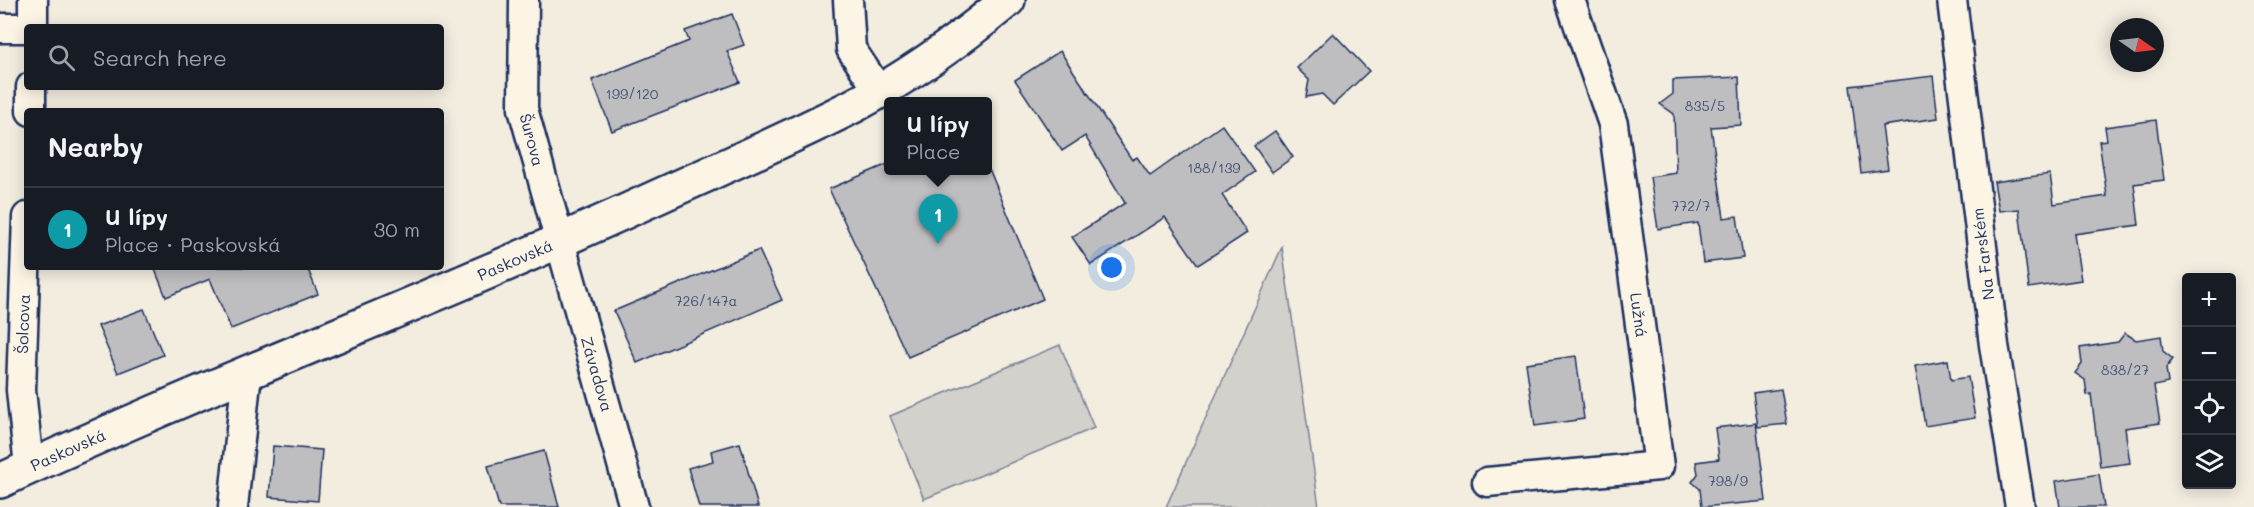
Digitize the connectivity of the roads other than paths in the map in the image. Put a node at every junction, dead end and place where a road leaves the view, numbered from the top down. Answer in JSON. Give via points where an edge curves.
{"nodes":[{"id":1,"x":33,"y":0,"type":"edge"},
{"id":2,"x":524,"y":0,"type":"edge"},
{"id":3,"x":848,"y":0,"type":"edge"},
{"id":4,"x":1008,"y":0,"type":"edge"},
{"id":5,"x":1570,"y":0,"type":"edge"},
{"id":6,"x":1952,"y":0,"type":"edge"},
{"id":7,"x":33,"y":24,"type":"edge"},
{"id":8,"x":0,"y":28,"type":"edge"},
{"id":9,"x":24,"y":28,"type":"edge"},
{"id":10,"x":31,"y":90,"type":"edge"},
{"id":11,"x":879,"y":92,"type":"junction"},
{"id":12,"x":30,"y":108,"type":"edge"},
{"id":13,"x":560,"y":242,"type":"junction"},
{"id":14,"x":25,"y":270,"type":"edge"},
{"id":15,"x":247,"y":372,"type":"junction"},
{"id":16,"x":29,"y":467,"type":"junction"},
{"id":17,"x":0,"y":481,"type":"edge"},
{"id":18,"x":1487,"y":482,"type":"dead end"},
{"id":19,"x":233,"y":507,"type":"edge"},
{"id":20,"x":634,"y":507,"type":"edge"},
{"id":21,"x":2020,"y":507,"type":"edge"}],
"edges":[{"from":1,"to":7,"type":"street"},
{"from":2,"to":13,"type":"street","name":"Šurova","via":[[524,109]]},
{"from":3,"to":11,"type":"street","via":[[851,49]]},
{"from":4,"to":11,"type":"main road","name":"Paskovská"},
{"from":5,"to":18,"type":"street","name":"Lužná","via":[[1613,124],[1659,466]]},
{"from":6,"to":21,"type":"street","name":"Na Farském","via":[[1994,345]]},
{"from":8,"to":9,"type":"street"},
{"from":10,"to":12,"type":"street"},
{"from":11,"to":13,"type":"main road","name":"Paskovská"},
{"from":13,"to":15,"type":"main road","name":"Paskovská"},
{"from":13,"to":20,"type":"street","name":"Závadova"},
{"from":14,"to":16,"type":"street","name":"Šolcova","via":[[21,390]]},
{"from":15,"to":16,"type":"main road","name":"Paskovská"},
{"from":15,"to":19,"type":"street"},
{"from":16,"to":17,"type":"main road","name":"Paskovská"}]}
